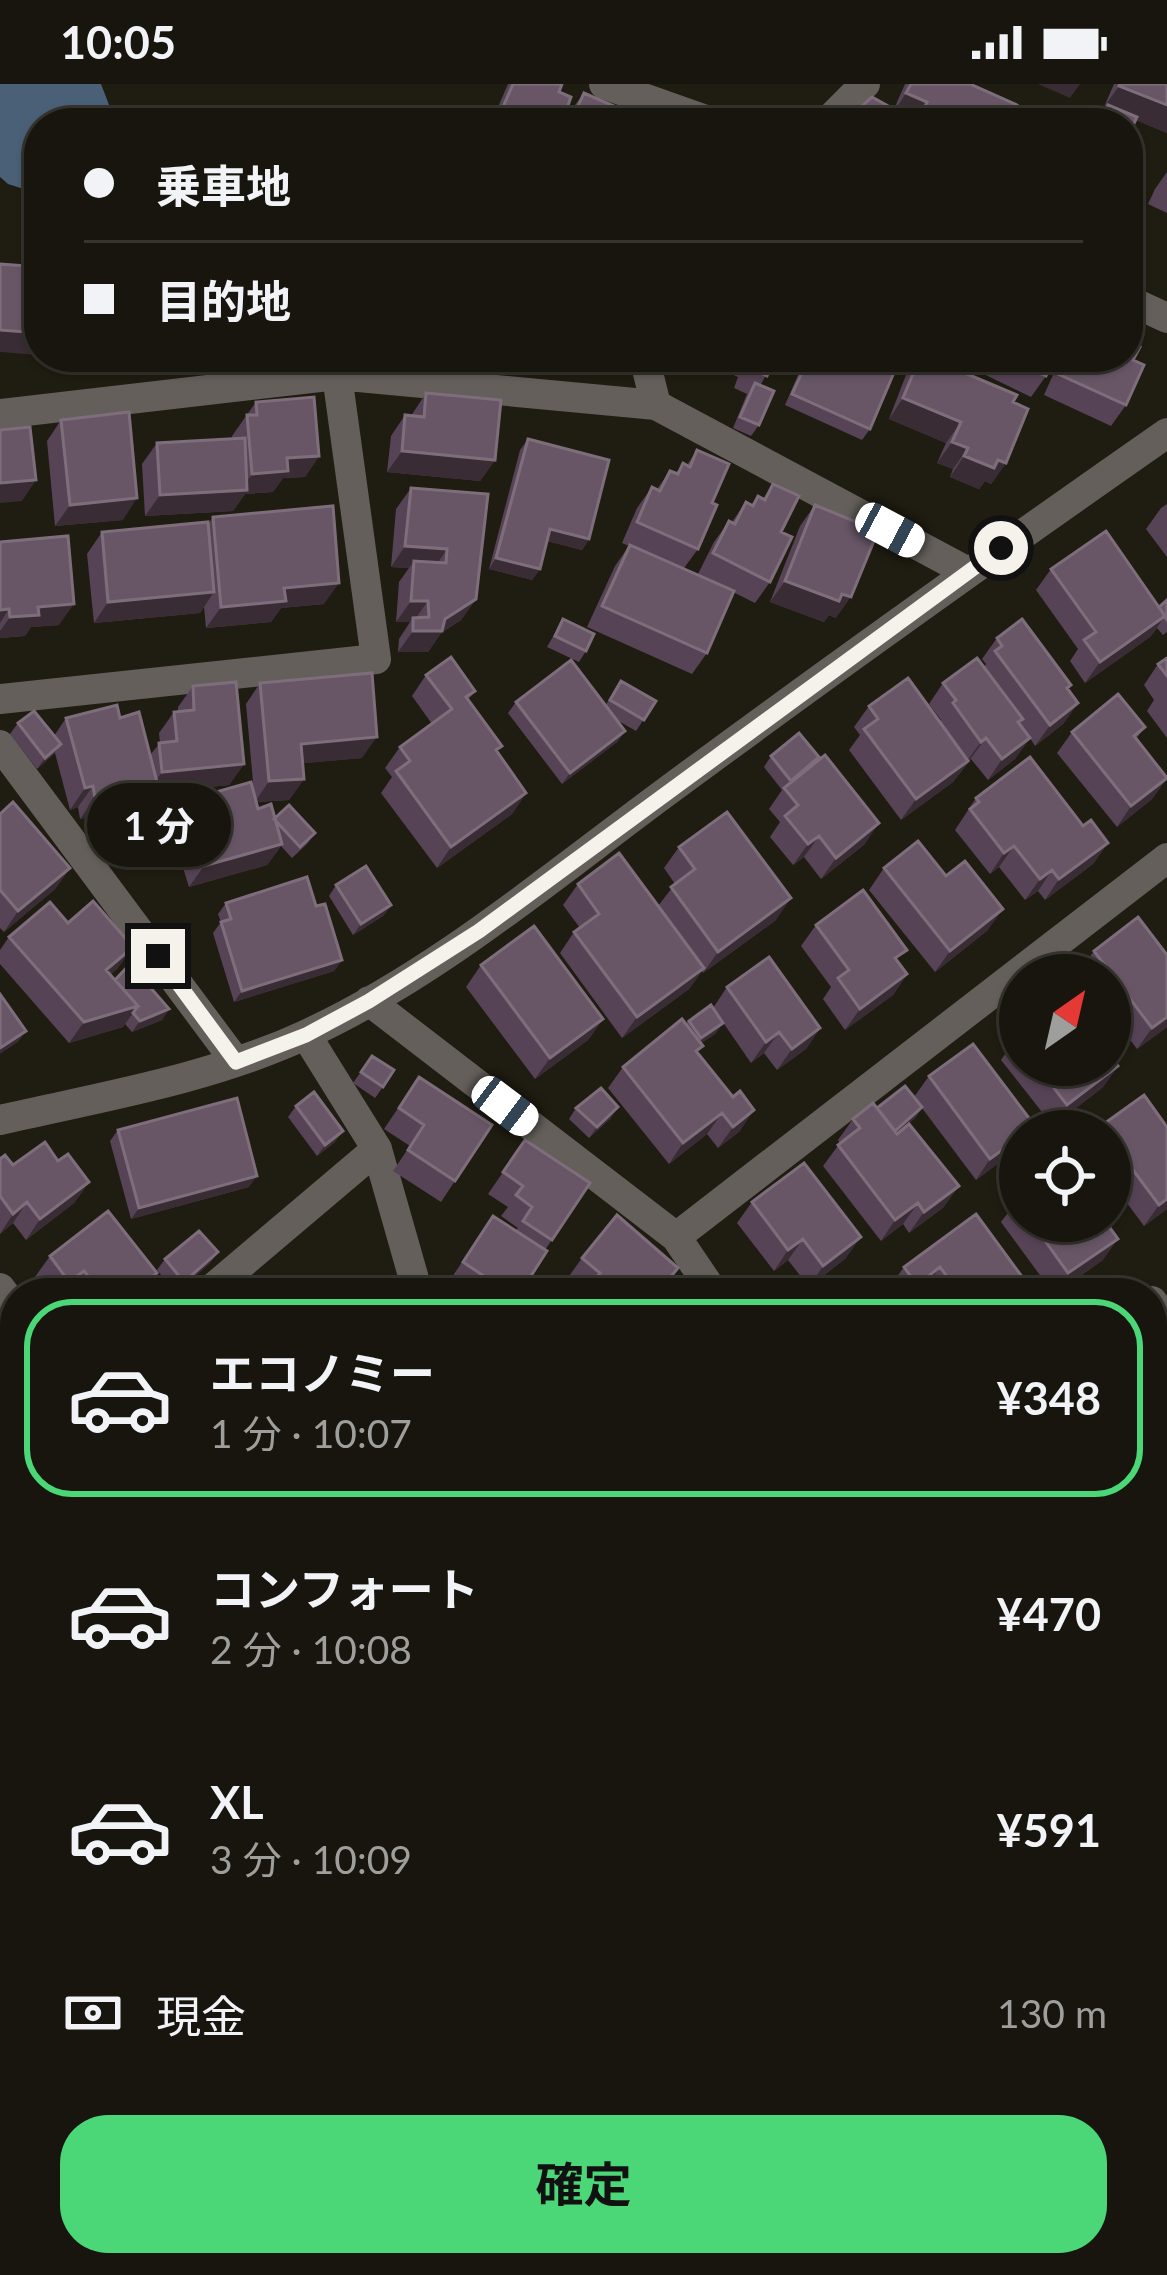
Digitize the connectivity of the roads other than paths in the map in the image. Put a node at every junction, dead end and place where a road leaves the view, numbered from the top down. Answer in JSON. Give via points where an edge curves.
{"nodes":[{"id":1,"x":604,"y":84,"type":"edge"},
{"id":2,"x":865,"y":84,"type":"edge"},
{"id":3,"x":672,"y":108,"type":"edge"},
{"id":4,"x":841,"y":108,"type":"edge"},
{"id":5,"x":648,"y":372,"type":"edge"},
{"id":6,"x":338,"y":375,"type":"junction"},
{"id":7,"x":656,"y":405,"type":"junction"},
{"id":8,"x":0,"y":415,"type":"edge"},
{"id":9,"x":1167,"y":433,"type":"edge"},
{"id":10,"x":968,"y":572,"type":"junction"},
{"id":11,"x":0,"y":699,"type":"edge"},
{"id":12,"x":0,"y":745,"type":"edge"},
{"id":13,"x":1167,"y":858,"type":"edge"},
{"id":14,"x":369,"y":1001,"type":"junction"},
{"id":15,"x":306,"y":1035,"type":"junction"},
{"id":16,"x":236,"y":1062,"type":"junction"},
{"id":17,"x":0,"y":1120,"type":"edge"},
{"id":18,"x":377,"y":1149,"type":"junction"},
{"id":19,"x":676,"y":1237,"type":"junction"},
{"id":20,"x":225,"y":1278,"type":"edge"},
{"id":21,"x":414,"y":1278,"type":"edge"},
{"id":22,"x":704,"y":1278,"type":"edge"}],
"edges":[{"from":1,"to":3,"type":"street"},
{"from":2,"to":4,"type":"street"},
{"from":5,"to":7,"type":"street"},
{"from":6,"to":7,"type":"street"},
{"from":6,"to":8,"type":"street"},
{"from":6,"to":11,"type":"street","via":[[376,659]]},
{"from":7,"to":10,"type":"street"},
{"from":9,"to":10,"type":"street"},
{"from":10,"to":14,"type":"street","via":[[479,931]]},
{"from":12,"to":16,"type":"street"},
{"from":13,"to":19,"type":"street"},
{"from":14,"to":15,"type":"street"},
{"from":14,"to":19,"type":"street"},
{"from":15,"to":16,"type":"street"},
{"from":15,"to":18,"type":"street"},
{"from":16,"to":17,"type":"street"},
{"from":18,"to":20,"type":"street"},
{"from":18,"to":21,"type":"street"},
{"from":19,"to":22,"type":"street"}]}
